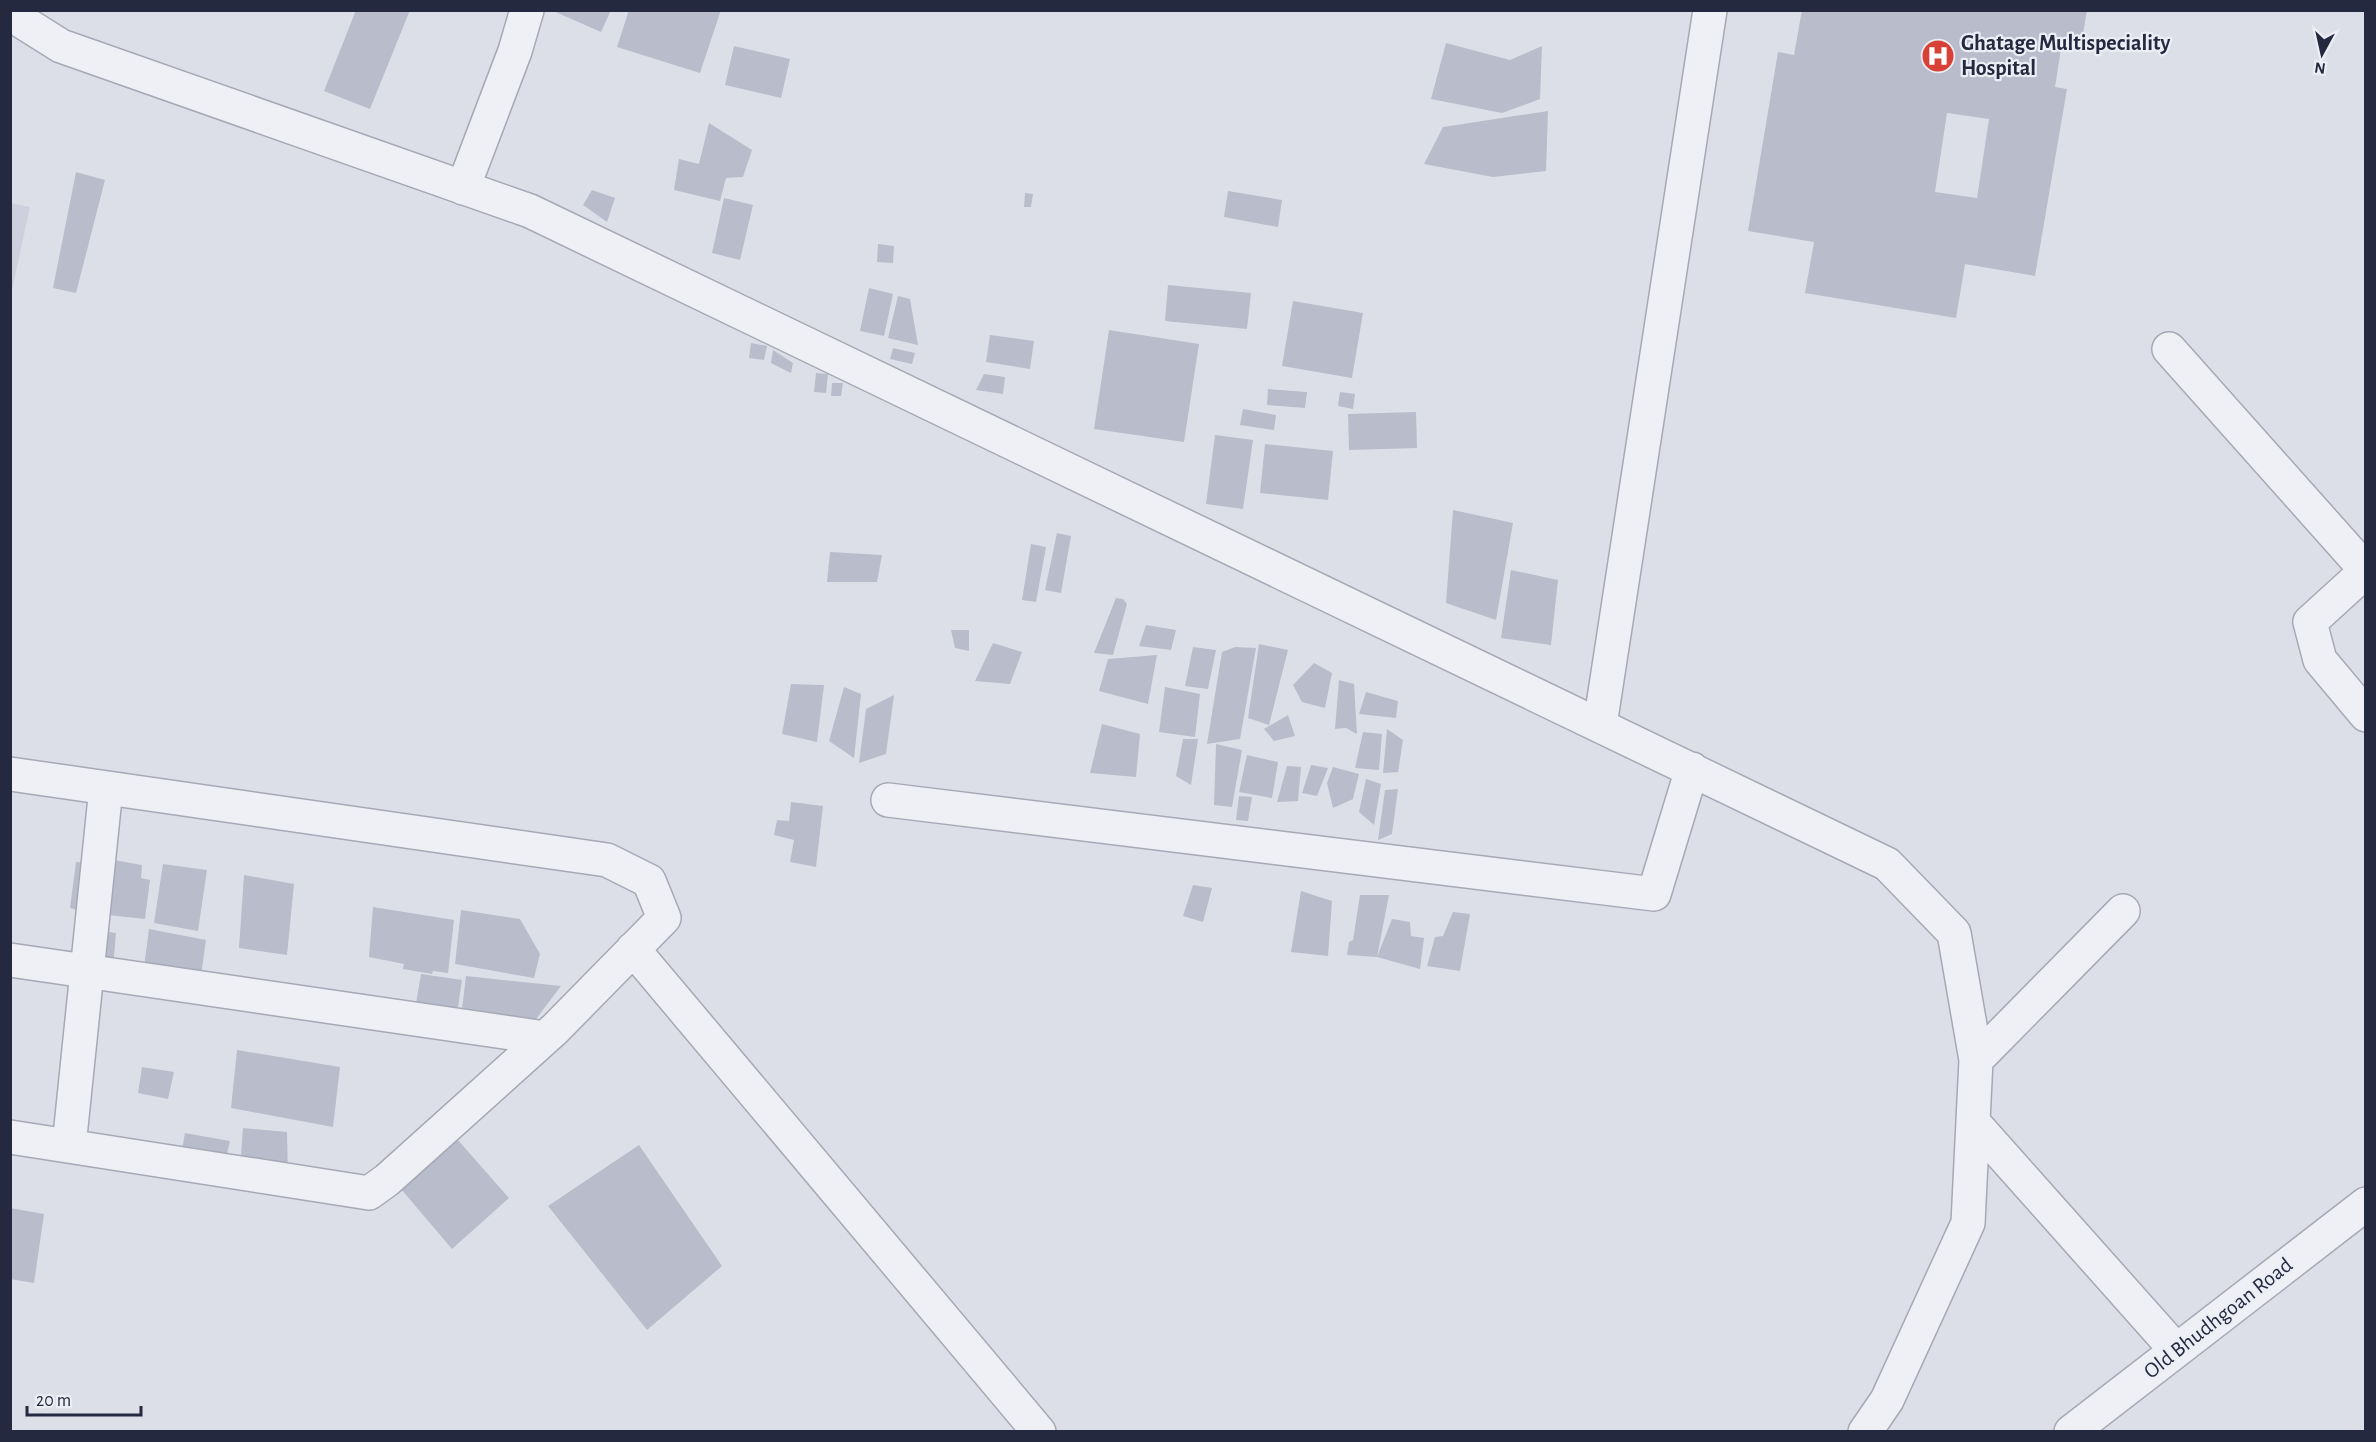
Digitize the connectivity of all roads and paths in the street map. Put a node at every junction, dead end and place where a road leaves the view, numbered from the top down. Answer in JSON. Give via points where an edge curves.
{"nodes":[{"id":1,"x":527,"y":10,"type":"edge"},
{"id":2,"x":1710,"y":10,"type":"edge"},
{"id":3,"x":10,"y":14,"type":"edge"},
{"id":4,"x":463,"y":188,"type":"junction"},
{"id":5,"x":2169,"y":350,"type":"dead end"},
{"id":6,"x":2366,"y":570,"type":"edge"},
{"id":7,"x":2366,"y":716,"type":"edge"},
{"id":8,"x":1600,"y":724,"type":"junction"},
{"id":9,"x":1692,"y":769,"type":"junction"},
{"id":10,"x":10,"y":774,"type":"edge"},
{"id":11,"x":106,"y":788,"type":"junction"},
{"id":12,"x":888,"y":800,"type":"dead end"},
{"id":13,"x":2123,"y":911,"type":"dead end"},
{"id":14,"x":633,"y":949,"type":"junction"},
{"id":15,"x":10,"y":960,"type":"edge"},
{"id":16,"x":87,"y":971,"type":"junction"},
{"id":17,"x":545,"y":1038,"type":"junction"},
{"id":18,"x":1976,"y":1060,"type":"junction"},
{"id":19,"x":1973,"y":1122,"type":"junction"},
{"id":20,"x":10,"y":1137,"type":"edge"},
{"id":21,"x":69,"y":1146,"type":"junction"},
{"id":22,"x":2366,"y":1204,"type":"edge"},
{"id":23,"x":2176,"y":1350,"type":"junction"},
{"id":24,"x":1039,"y":1431,"type":"edge"},
{"id":25,"x":1865,"y":1431,"type":"edge"},
{"id":26,"x":2071,"y":1431,"type":"edge"}],
"edges":[{"from":1,"to":4,"type":"street"},
{"from":2,"to":8,"type":"street"},
{"from":3,"to":4,"type":"street","via":[[61,46]]},
{"from":4,"to":8,"type":"street","via":[[530,211]]},
{"from":5,"to":6,"type":"street"},
{"from":6,"to":7,"type":"street","via":[[2310,622],[2320,660]]},
{"from":8,"to":9,"type":"street"},
{"from":9,"to":12,"type":"street","via":[[1654,894]]},
{"from":9,"to":18,"type":"street","via":[[1887,864],[1954,933]]},
{"from":10,"to":11,"type":"street"},
{"from":11,"to":14,"type":"street","via":[[607,860],[649,881],[663,918]]},
{"from":11,"to":16,"type":"street"},
{"from":13,"to":18,"type":"street"},
{"from":14,"to":17,"type":"street"},
{"from":14,"to":24,"type":"street"},
{"from":15,"to":16,"type":"street"},
{"from":16,"to":17,"type":"street"},
{"from":16,"to":21,"type":"street"},
{"from":17,"to":21,"type":"street","via":[[369,1192]]},
{"from":18,"to":19,"type":"street"},
{"from":19,"to":23,"type":"street"},
{"from":19,"to":25,"type":"street","via":[[1968,1223],[1887,1400]]},
{"from":20,"to":21,"type":"street"},
{"from":22,"to":23,"type":"street","name":"Old Bhudhgoan Road"},
{"from":23,"to":26,"type":"street","name":"Old Bhudhgoan Road"}]}
